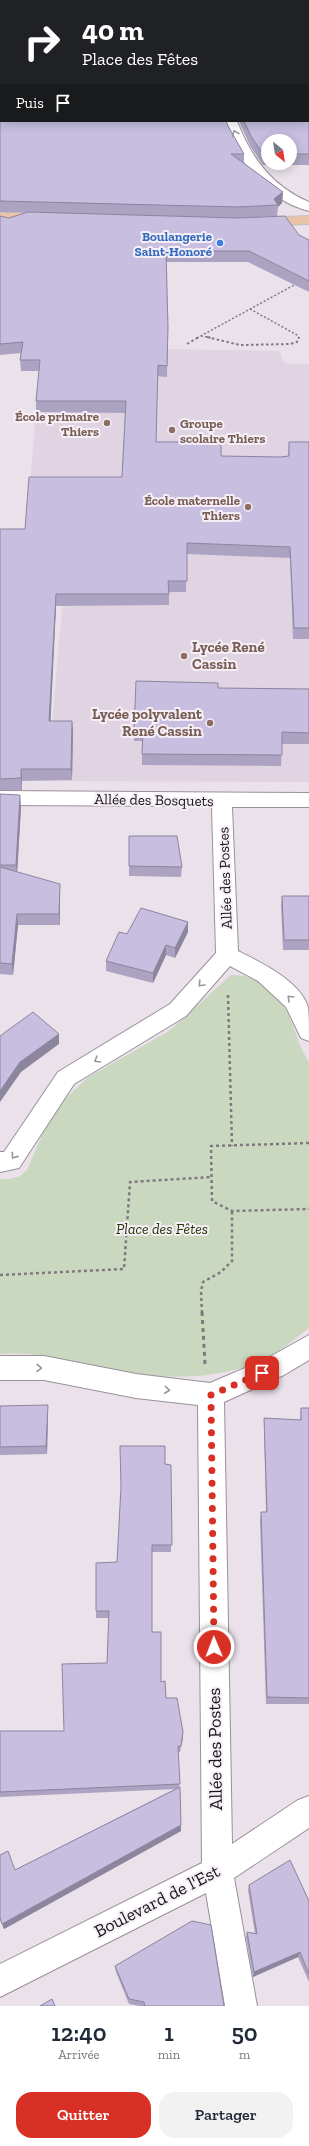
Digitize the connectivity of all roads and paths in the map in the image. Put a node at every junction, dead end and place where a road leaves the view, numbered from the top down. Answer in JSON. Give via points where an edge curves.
{"nodes":[{"id":1,"x":230,"y":122,"type":"edge"},
{"id":2,"x":309,"y":207,"type":"edge"},
{"id":3,"x":0,"y":217,"type":"edge"},
{"id":4,"x":30,"y":217,"type":"junction"},
{"id":5,"x":309,"y":220,"type":"edge"},
{"id":6,"x":0,"y":223,"type":"edge"},
{"id":7,"x":0,"y":228,"type":"edge"},
{"id":8,"x":309,"y":228,"type":"edge"},
{"id":9,"x":302,"y":281,"type":"edge"},
{"id":10,"x":250,"y":309,"type":"junction"},
{"id":11,"x":201,"y":336,"type":"junction"},
{"id":12,"x":186,"y":344,"type":"dead end"},
{"id":13,"x":0,"y":798,"type":"edge"},
{"id":14,"x":222,"y":800,"type":"junction"},
{"id":15,"x":309,"y":800,"type":"edge"},
{"id":16,"x":227,"y":955,"type":"junction"},
{"id":17,"x":309,"y":1032,"type":"edge"},
{"id":18,"x":309,"y":1143,"type":"edge"},
{"id":19,"x":232,"y":1146,"type":"junction"},
{"id":20,"x":0,"y":1162,"type":"edge"},
{"id":21,"x":212,"y":1177,"type":"junction"},
{"id":22,"x":309,"y":1209,"type":"edge"},
{"id":23,"x":232,"y":1211,"type":"junction"},
{"id":24,"x":0,"y":1275,"type":"edge"},
{"id":25,"x":309,"y":1346,"type":"edge"},
{"id":26,"x":0,"y":1368,"type":"edge"},
{"id":27,"x":211,"y":1395,"type":"junction"},
{"id":28,"x":309,"y":1812,"type":"edge"},
{"id":29,"x":217,"y":1872,"type":"junction"},
{"id":30,"x":0,"y":1981,"type":"edge"},
{"id":31,"x":241,"y":2006,"type":"edge"}],
"edges":[{"from":2,"to":1,"type":"street","one_way":true,"via":[[293,201],[258,174],[247,160]]},
{"from":3,"to":4,"type":"main road"},
{"from":4,"to":6,"type":"street"},
{"from":4,"to":7,"type":"main road","via":[[54,223]]},
{"from":5,"to":8,"type":"main road","via":[[246,223]]},
{"from":9,"to":10,"type":"path"},
{"from":10,"to":11,"type":"path"},
{"from":10,"to":11,"type":"path","via":[[297,335],[297,342],[240,345]]},
{"from":11,"to":12,"type":"path"},
{"from":13,"to":14,"type":"street","name":"Allée des Bosquets"},
{"from":14,"to":15,"type":"street","name":"Allée des Bosquets"},
{"from":14,"to":16,"type":"street","name":"Allée des Postes"},
{"from":17,"to":16,"type":"street","one_way":true,"via":[[295,1002],[266,975]]},
{"from":16,"to":19,"type":"path"},
{"from":16,"to":20,"type":"street","one_way":true,"via":[[178,1010],[66,1078],[11,1161]]},
{"from":18,"to":19,"type":"path"},
{"from":19,"to":21,"type":"path","via":[[211,1146]]},
{"from":21,"to":23,"type":"path","via":[[212,1201]]},
{"from":21,"to":24,"type":"path","via":[[130,1182],[124,1269]]},
{"from":22,"to":23,"type":"path"},
{"from":23,"to":27,"type":"path","via":[[232,1261],[221,1272],[203,1282],[201,1291],[206,1375]]},
{"from":25,"to":27,"type":"street","via":[[275,1368]]},
{"from":26,"to":27,"type":"street","one_way":true,"via":[[44,1368],[136,1386]]},
{"from":27,"to":29,"type":"street","name":"Allée des Postes"},
{"from":28,"to":29,"type":"street","name":"Boulevard de l'Est"},
{"from":29,"to":30,"type":"street","name":"Boulevard de l'Est"},
{"from":29,"to":31,"type":"street","name":"Allée des Postes"}]}
